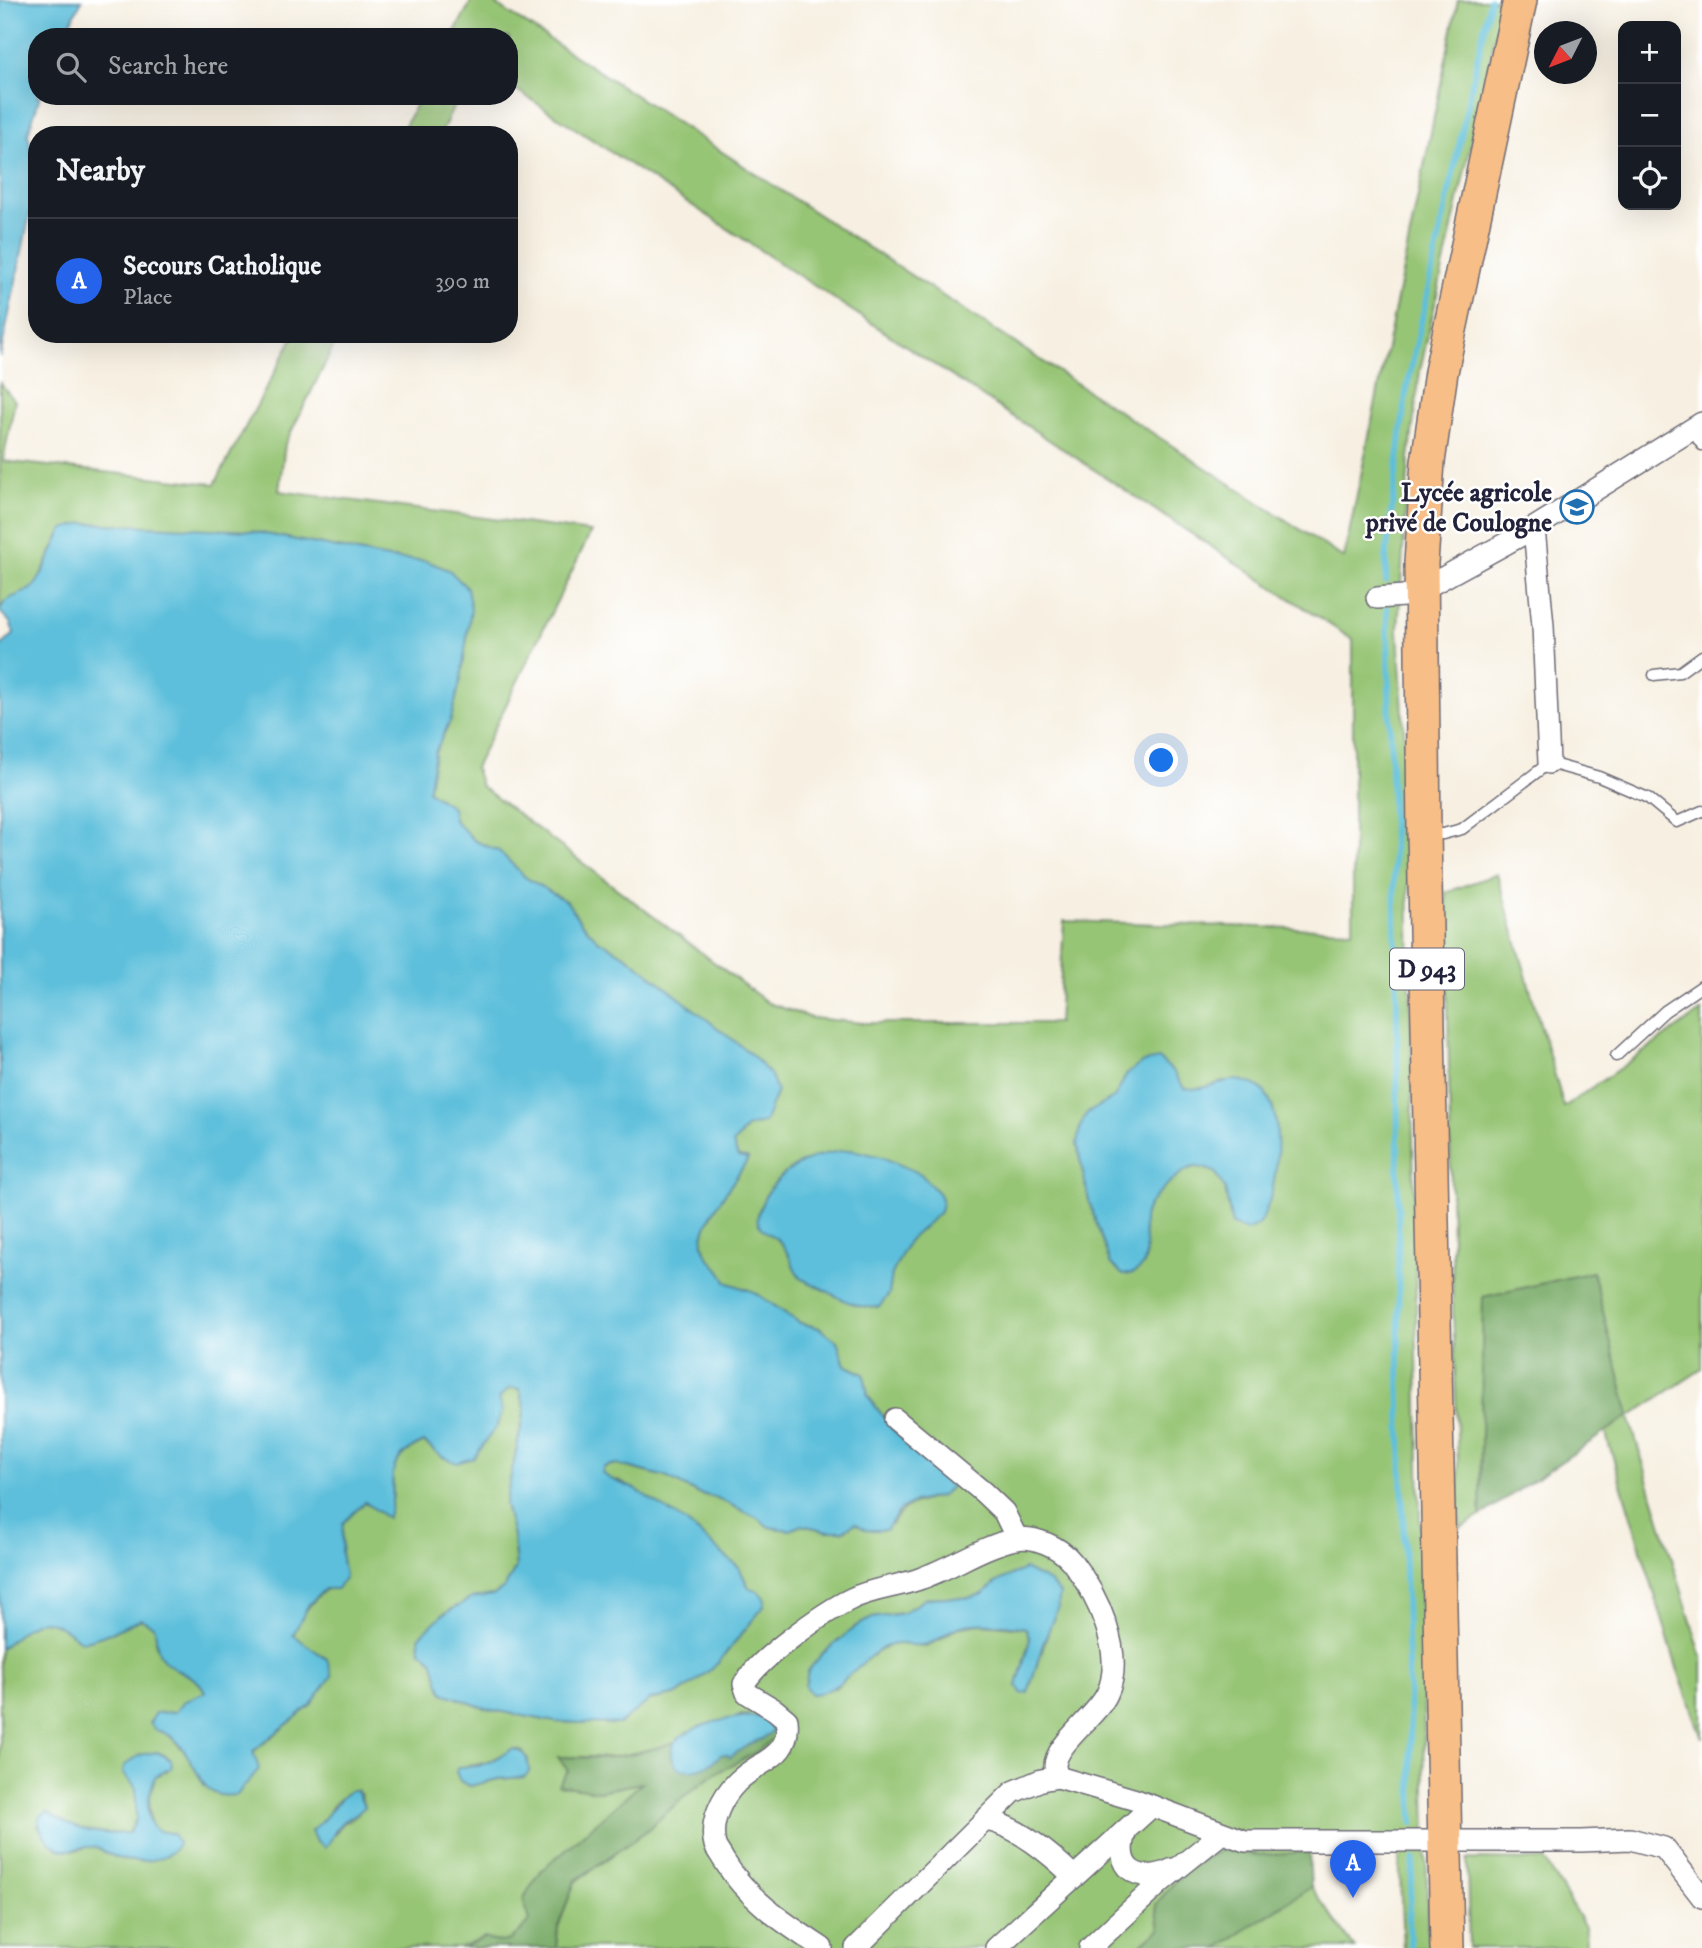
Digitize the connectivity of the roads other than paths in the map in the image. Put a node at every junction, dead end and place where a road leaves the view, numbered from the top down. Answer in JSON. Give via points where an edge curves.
{"nodes":[{"id":1,"x":1520,"y":0,"type":"edge"},
{"id":2,"x":1698,"y":432,"type":"edge"},
{"id":3,"x":1534,"y":528,"type":"junction"},
{"id":4,"x":1421,"y":590,"type":"junction"},
{"id":5,"x":1377,"y":598,"type":"dead end"},
{"id":6,"x":1702,"y":656,"type":"edge"},
{"id":7,"x":1654,"y":675,"type":"dead end"},
{"id":8,"x":1549,"y":763,"type":"junction"},
{"id":9,"x":1702,"y":811,"type":"edge"},
{"id":10,"x":1424,"y":834,"type":"junction"},
{"id":11,"x":1702,"y":986,"type":"edge"},
{"id":12,"x":1616,"y":1056,"type":"dead end"},
{"id":13,"x":895,"y":1419,"type":"dead end"},
{"id":14,"x":1017,"y":1539,"type":"junction"},
{"id":15,"x":1059,"y":1752,"type":"junction"},
{"id":16,"x":1058,"y":1777,"type":"junction"},
{"id":17,"x":1013,"y":1792,"type":"junction"},
{"id":18,"x":1152,"y":1806,"type":"junction"},
{"id":19,"x":985,"y":1820,"type":"junction"},
{"id":20,"x":1126,"y":1830,"type":"junction"},
{"id":21,"x":1222,"y":1833,"type":"junction"},
{"id":22,"x":1445,"y":1841,"type":"junction"},
{"id":23,"x":1181,"y":1865,"type":"junction"},
{"id":24,"x":1074,"y":1877,"type":"junction"},
{"id":25,"x":1702,"y":1897,"type":"edge"},
{"id":26,"x":822,"y":1948,"type":"edge"},
{"id":27,"x":856,"y":1948,"type":"edge"},
{"id":28,"x":996,"y":1948,"type":"edge"},
{"id":29,"x":1090,"y":1948,"type":"edge"},
{"id":30,"x":1447,"y":1948,"type":"edge"}],
"edges":[{"from":1,"to":4,"type":"main road","number":"D 943","via":[[1438,384]]},
{"from":2,"to":3,"type":"street"},
{"from":3,"to":4,"type":"street"},
{"from":3,"to":8,"type":"street"},
{"from":4,"to":5,"type":"street"},
{"from":4,"to":10,"type":"main road","number":"D 943"},
{"from":6,"to":7,"type":"lane","via":[[1680,672]]},
{"from":8,"to":9,"type":"lane","via":[[1648,797],[1677,822]]},
{"from":8,"to":10,"type":"lane","via":[[1462,829]]},
{"from":10,"to":22,"type":"main road","number":"D 943"},
{"from":11,"to":12,"type":"lane","via":[[1665,1011]]},
{"from":13,"to":14,"type":"street","via":[[1004,1512]]},
{"from":14,"to":15,"type":"street","via":[[1048,1543],[1070,1559],[1104,1617],[1111,1649],[1113,1679],[1106,1697]]},
{"from":14,"to":26,"type":"street","via":[[920,1579],[851,1599],[783,1646],[744,1684],[747,1693],[787,1720],[789,1735],[785,1745],[722,1799],[715,1821],[715,1845],[750,1894]]},
{"from":15,"to":16,"type":"street"},
{"from":15,"to":17,"type":"street"},
{"from":16,"to":17,"type":"street"},
{"from":16,"to":18,"type":"street"},
{"from":17,"to":19,"type":"street"},
{"from":18,"to":20,"type":"street"},
{"from":18,"to":21,"type":"street"},
{"from":19,"to":24,"type":"street","via":[[1000,1823],[1030,1841]]},
{"from":19,"to":27,"type":"street"},
{"from":20,"to":23,"type":"street","via":[[1120,1845],[1134,1872],[1147,1877]]},
{"from":20,"to":24,"type":"street"},
{"from":21,"to":22,"type":"street","via":[[1245,1841]]},
{"from":21,"to":23,"type":"street"},
{"from":22,"to":25,"type":"street","via":[[1630,1839],[1664,1848]]},
{"from":22,"to":30,"type":"main road","number":"D 943"},
{"from":23,"to":29,"type":"street"},
{"from":24,"to":28,"type":"street"}]}
